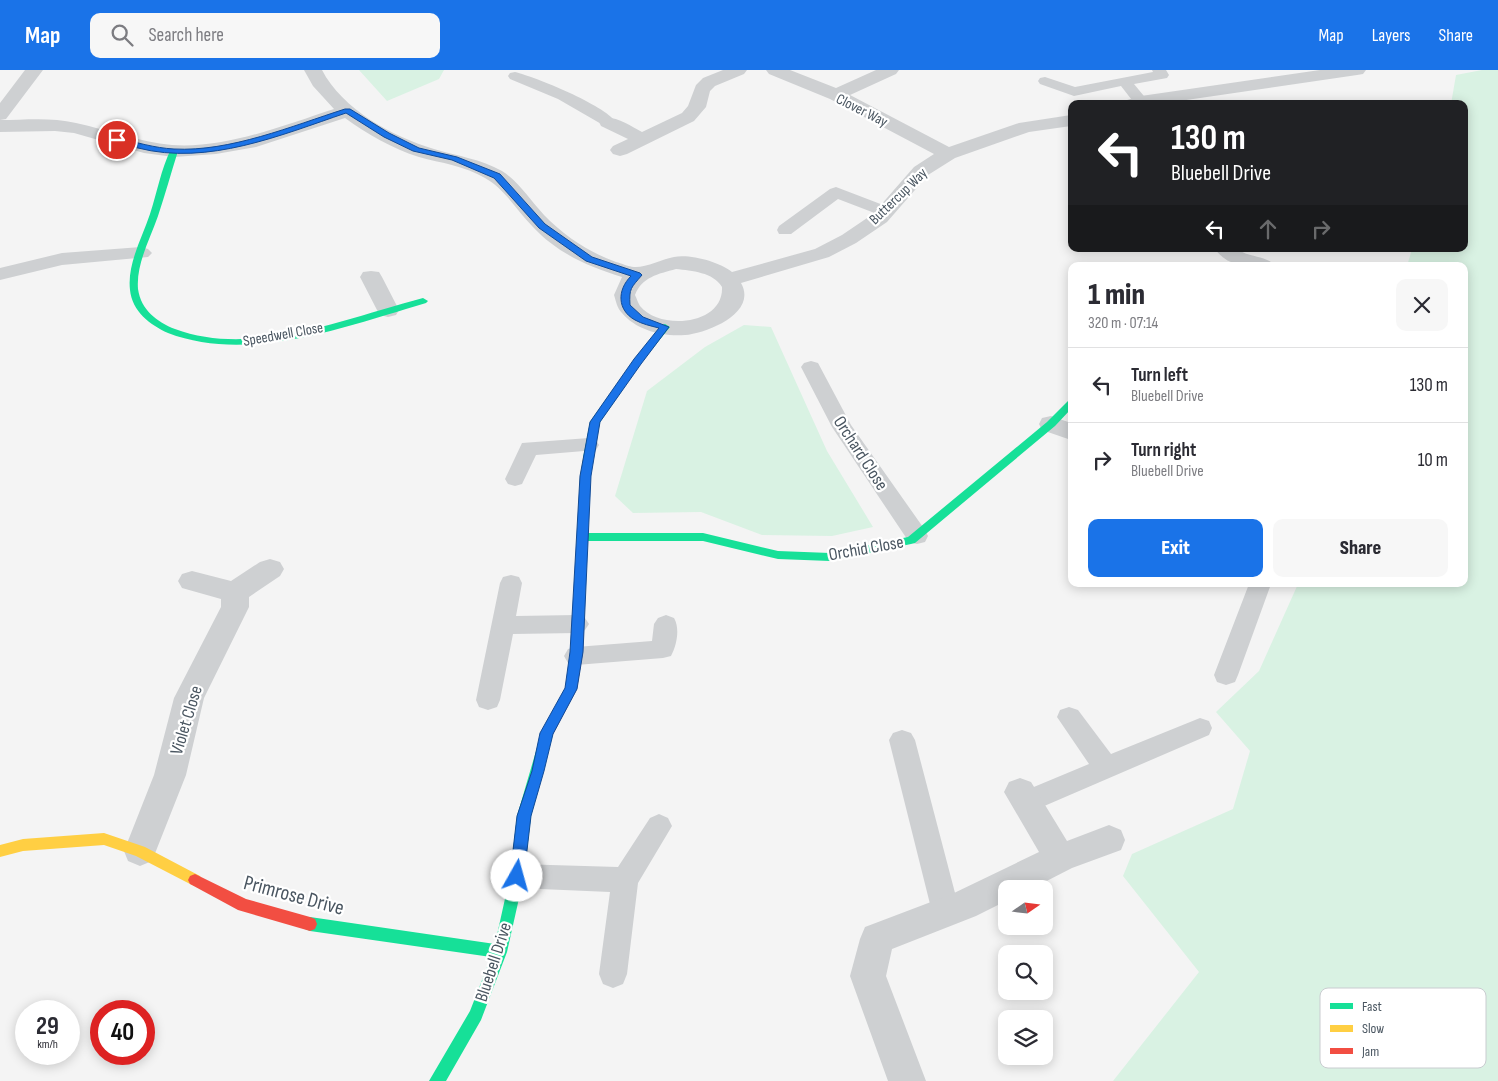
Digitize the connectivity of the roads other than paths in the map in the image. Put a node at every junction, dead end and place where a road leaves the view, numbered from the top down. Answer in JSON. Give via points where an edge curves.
{"nodes":[{"id":1,"x":34,"y":70,"type":"edge"},
{"id":2,"x":313,"y":70,"type":"edge"},
{"id":3,"x":738,"y":70,"type":"edge"},
{"id":4,"x":775,"y":70,"type":"edge"},
{"id":5,"x":890,"y":70,"type":"edge"},
{"id":6,"x":1159,"y":70,"type":"edge"},
{"id":7,"x":1357,"y":70,"type":"edge"},
{"id":8,"x":516,"y":76,"type":"dead end"},
{"id":9,"x":1267,"y":76,"type":"edge"},
{"id":10,"x":1045,"y":80,"type":"dead end"},
{"id":11,"x":1124,"y":81,"type":"junction"},
{"id":12,"x":836,"y":95,"type":"junction"},
{"id":13,"x":1136,"y":100,"type":"edge"},
{"id":14,"x":1147,"y":100,"type":"edge"},
{"id":15,"x":347,"y":111,"type":"junction"},
{"id":16,"x":0,"y":115,"type":"edge"},
{"id":17,"x":1068,"y":121,"type":"edge"},
{"id":18,"x":608,"y":122,"type":"joint"},
{"id":19,"x":0,"y":126,"type":"edge"},
{"id":20,"x":642,"y":139,"type":"junction"},
{"id":21,"x":620,"y":150,"type":"dead end"},
{"id":22,"x":174,"y":151,"type":"junction"},
{"id":23,"x":948,"y":154,"type":"junction"},
{"id":24,"x":885,"y":212,"type":"junction"},
{"id":25,"x":785,"y":230,"type":"dead end"},
{"id":26,"x":141,"y":253,"type":"junction"},
{"id":27,"x":1227,"y":258,"type":"edge"},
{"id":28,"x":1246,"y":262,"type":"edge"},
{"id":29,"x":0,"y":274,"type":"edge"},
{"id":30,"x":637,"y":275,"type":"junction"},
{"id":31,"x":371,"y":277,"type":"dead end"},
{"id":32,"x":728,"y":280,"type":"junction"},
{"id":33,"x":423,"y":301,"type":"dead end"},
{"id":34,"x":388,"y":310,"type":"junction"},
{"id":35,"x":665,"y":327,"type":"junction"},
{"id":36,"x":811,"y":367,"type":"dead end"},
{"id":37,"x":1068,"y":410,"type":"edge"},
{"id":38,"x":1061,"y":428,"type":"edge"},
{"id":39,"x":590,"y":446,"type":"junction"},
{"id":40,"x":516,"y":479,"type":"dead end"},
{"id":41,"x":917,"y":536,"type":"junction"},
{"id":42,"x":582,"y":537,"type":"junction"},
{"id":43,"x":270,"y":569,"type":"dead end"},
{"id":44,"x":192,"y":582,"type":"dead end"},
{"id":45,"x":510,"y":583,"type":"dead end"},
{"id":46,"x":1259,"y":587,"type":"edge"},
{"id":47,"x":235,"y":592,"type":"junction"},
{"id":48,"x":577,"y":624,"type":"junction"},
{"id":49,"x":666,"y":624,"type":"dead end"},
{"id":50,"x":502,"y":625,"type":"junction"},
{"id":51,"x":576,"y":656,"type":"junction"},
{"id":52,"x":1226,"y":675,"type":"dead end"},
{"id":53,"x":488,"y":700,"type":"dead end"},
{"id":54,"x":1069,"y":717,"type":"dead end"},
{"id":55,"x":1200,"y":728,"type":"dead end"},
{"id":56,"x":902,"y":740,"type":"dead end"},
{"id":57,"x":1106,"y":768,"type":"junction"},
{"id":58,"x":1023,"y":797,"type":"joint"},
{"id":59,"x":659,"y":826,"type":"dead end"},
{"id":60,"x":1109,"y":840,"type":"dead end"},
{"id":61,"x":0,"y":850,"type":"edge"},
{"id":62,"x":140,"y":851,"type":"junction"},
{"id":63,"x":1060,"y":858,"type":"junction"},
{"id":64,"x":517,"y":876,"type":"junction"},
{"id":65,"x":625,"y":880,"type":"junction"},
{"id":66,"x":946,"y":912,"type":"junction"},
{"id":67,"x":500,"y":952,"type":"junction"},
{"id":68,"x":612,"y":974,"type":"dead end"},
{"id":69,"x":437,"y":1081,"type":"edge"},
{"id":70,"x":906,"y":1081,"type":"edge"}],
"edges":[{"from":1,"to":16,"type":"street"},
{"from":2,"to":15,"type":"street","via":[[325,92]]},
{"from":3,"to":20,"type":"street","via":[[709,82],[702,89],[697,107],[688,117]]},
{"from":4,"to":12,"type":"street","name":"Clover Way"},
{"from":5,"to":12,"type":"street"},
{"from":6,"to":11,"type":"lane","via":[[1162,75]]},
{"from":7,"to":9,"type":"street"},
{"from":8,"to":18,"type":"lane","via":[[572,100]]},
{"from":9,"to":14,"type":"street"},
{"from":10,"to":11,"type":"lane","via":[[1074,92]]},
{"from":11,"to":13,"type":"lane"},
{"from":12,"to":23,"type":"street","name":"Clover Way"},
{"from":15,"to":22,"type":"street","via":[[256,141]]},
{"from":15,"to":30,"type":"street","via":[[416,149],[454,159],[497,176],[542,226],[589,259]]},
{"from":17,"to":23,"type":"street","name":"Buttercup Way","via":[[1026,128]]},
{"from":18,"to":20,"type":"street"},
{"from":19,"to":22,"type":"street","via":[[55,125]]},
{"from":20,"to":21,"type":"street"},
{"from":22,"to":26,"type":"street","name":"Speedwell Close"},
{"from":23,"to":24,"type":"street","name":"Buttercup Way","via":[[921,171]]},
{"from":24,"to":25,"type":"lane","via":[[836,192]]},
{"from":24,"to":32,"type":"street","name":"Buttercup Way","via":[[849,239],[822,252]]},
{"from":26,"to":29,"type":"street","via":[[62,259]]},
{"from":26,"to":34,"type":"street","name":"Speedwell Close","via":[[134,285],[138,305],[155,324],[188,338],[233,343],[271,338]]},
{"from":27,"to":28,"type":"street"},
{"from":30,"to":32,"type":"street","via":[[662,265],[690,264],[712,269]]},
{"from":30,"to":35,"type":"street","via":[[624,292],[626,305],[640,319]]},
{"from":31,"to":34,"type":"street"},
{"from":32,"to":35,"type":"street","via":[[733,298],[722,314],[698,325]]},
{"from":33,"to":34,"type":"street","name":"Speedwell Close"},
{"from":35,"to":39,"type":"street","name":"Bluebell Drive","via":[[595,422]]},
{"from":36,"to":41,"type":"lane","name":"Orchard Close","via":[[842,427]]},
{"from":37,"to":38,"type":"street","name":"Orchid Close"},
{"from":38,"to":41,"type":"street","name":"Orchid Close"},
{"from":39,"to":40,"type":"lane","via":[[527,438]]},
{"from":39,"to":42,"type":"street","name":"Bluebell Drive"},
{"from":41,"to":42,"type":"street","name":"Orchid Close","via":[[830,557],[778,555],[703,537]]},
{"from":42,"to":48,"type":"street","name":"Bluebell Drive"},
{"from":43,"to":47,"type":"street"},
{"from":44,"to":47,"type":"street"},
{"from":45,"to":50,"type":"lane"},
{"from":46,"to":52,"type":"lane"},
{"from":47,"to":62,"type":"street","name":"Violet Close","via":[[235,607],[189,698],[170,775]]},
{"from":48,"to":50,"type":"lane"},
{"from":48,"to":51,"type":"street","name":"Bluebell Drive"},
{"from":49,"to":51,"type":"lane","via":[[663,649]]},
{"from":50,"to":53,"type":"lane"},
{"from":51,"to":64,"type":"street","name":"Bluebell Drive","via":[[571,689],[546,733],[524,816]]},
{"from":54,"to":57,"type":"lane"},
{"from":55,"to":57,"type":"lane"},
{"from":56,"to":66,"type":"lane"},
{"from":57,"to":58,"type":"lane"},
{"from":58,"to":63,"type":"street"},
{"from":59,"to":65,"type":"lane"},
{"from":60,"to":63,"type":"street"},
{"from":61,"to":62,"type":"street","name":"Primrose Drive","via":[[23,845],[104,840]]},
{"from":62,"to":67,"type":"street","name":"Primrose Drive","via":[[243,905],[306,923]]},
{"from":63,"to":66,"type":"street"},
{"from":64,"to":65,"type":"lane"},
{"from":64,"to":67,"type":"street","name":"Bluebell Drive"},
{"from":65,"to":68,"type":"lane"},
{"from":66,"to":70,"type":"street","via":[[878,939],[868,976]]},
{"from":67,"to":69,"type":"street","name":"Bluebell Drive","via":[[476,1015]]}]}
